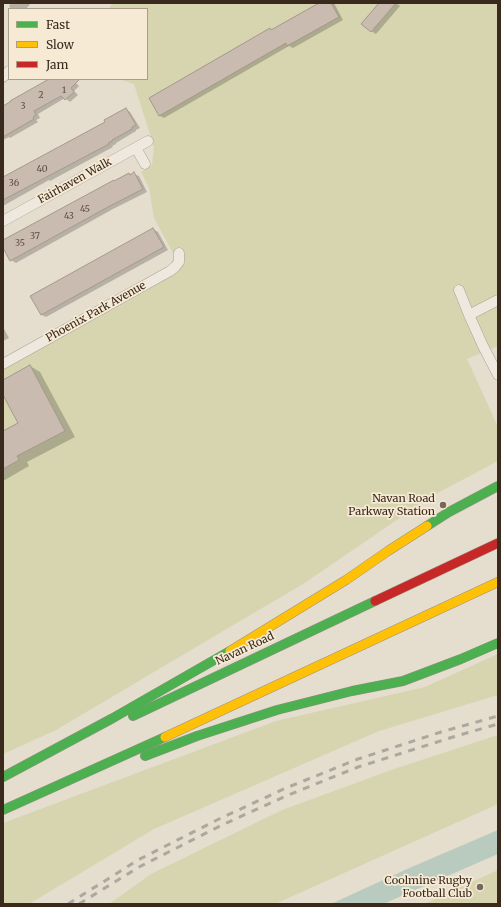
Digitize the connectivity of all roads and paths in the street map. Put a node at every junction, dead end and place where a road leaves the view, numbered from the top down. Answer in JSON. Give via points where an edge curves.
{"nodes":[{"id":1,"x":148,"y":141,"type":"dead end"},
{"id":2,"x":136,"y":148,"type":"junction"},
{"id":3,"x":145,"y":164,"type":"dead end"},
{"id":4,"x":3,"y":221,"type":"edge"},
{"id":5,"x":179,"y":253,"type":"dead end"},
{"id":6,"x":459,"y":290,"type":"dead end"},
{"id":7,"x":498,"y":300,"type":"edge"},
{"id":8,"x":469,"y":315,"type":"junction"},
{"id":9,"x":3,"y":364,"type":"edge"},
{"id":10,"x":498,"y":375,"type":"edge"},
{"id":11,"x":498,"y":486,"type":"edge"},
{"id":12,"x":498,"y":543,"type":"edge"},
{"id":13,"x":498,"y":582,"type":"edge"},
{"id":14,"x":498,"y":643,"type":"edge"},
{"id":15,"x":3,"y":777,"type":"edge"},
{"id":16,"x":3,"y":811,"type":"edge"}],
"edges":[{"from":1,"to":2,"type":"street","name":"Fairhaven Walk"},
{"from":2,"to":3,"type":"street"},
{"from":2,"to":4,"type":"street","name":"Fairhaven Walk"},
{"from":5,"to":9,"type":"street","name":"Phoenix Park Avenue","via":[[179,262],[170,271]]},
{"from":6,"to":8,"type":"street"},
{"from":7,"to":8,"type":"street"},
{"from":8,"to":10,"type":"street"},
{"from":11,"to":15,"type":"main road","via":[[449,512],[346,580],[228,652]]},
{"from":12,"to":15,"type":"main road","name":"Navan Road"},
{"from":13,"to":16,"type":"main road"},
{"from":14,"to":16,"type":"main road","via":[[403,681],[277,710],[197,736]]}]}
